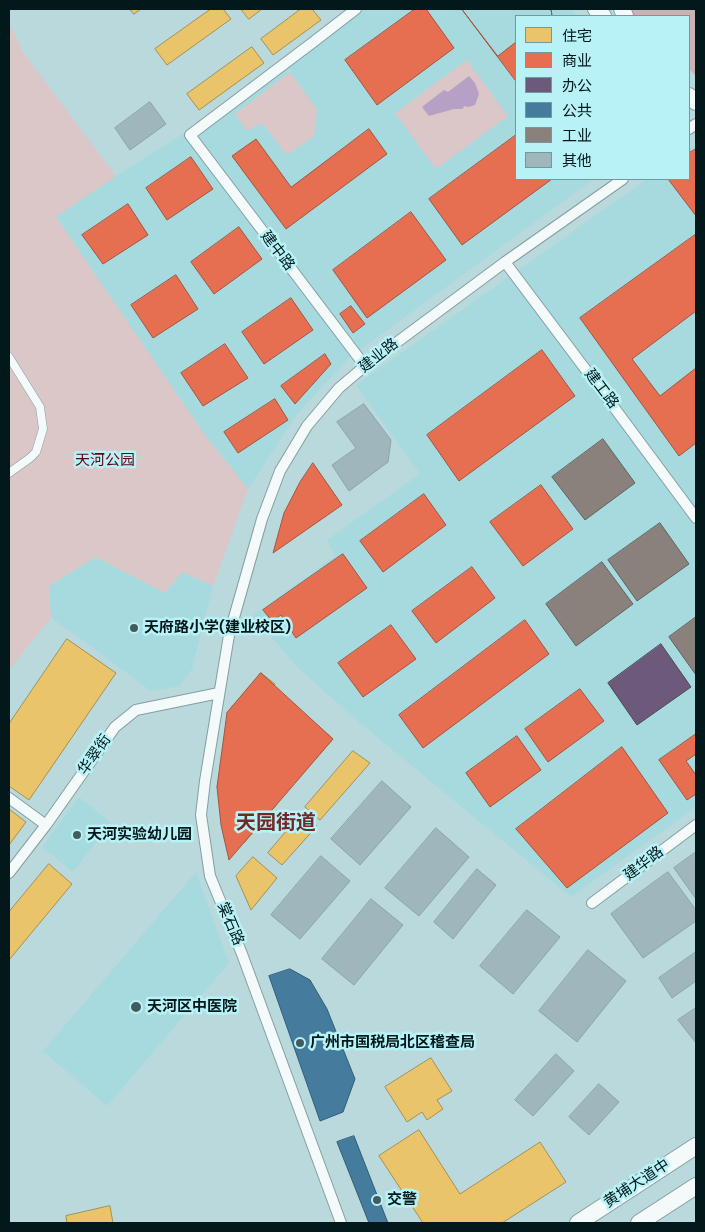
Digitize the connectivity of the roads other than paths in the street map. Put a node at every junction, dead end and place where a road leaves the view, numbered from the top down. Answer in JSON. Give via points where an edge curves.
{"nodes":[{"id":1,"x":356,"y":9,"type":"edge"},
{"id":2,"x":622,"y":180,"type":"edge"},
{"id":3,"x":505,"y":262,"type":"junction"},
{"id":4,"x":9,"y":357,"type":"edge"},
{"id":5,"x":365,"y":366,"type":"junction"},
{"id":6,"x":9,"y":473,"type":"edge"},
{"id":7,"x":696,"y":518,"type":"edge"},
{"id":8,"x":236,"y":612,"type":"joint"},
{"id":9,"x":219,"y":693,"type":"junction"},
{"id":10,"x":9,"y":798,"type":"edge"},
{"id":11,"x":46,"y":825,"type":"junction"},
{"id":12,"x":696,"y":825,"type":"edge"},
{"id":13,"x":9,"y":873,"type":"edge"},
{"id":14,"x":592,"y":903,"type":"dead end"},
{"id":15,"x":696,"y":1146,"type":"edge"},
{"id":16,"x":696,"y":1186,"type":"edge"},
{"id":17,"x":341,"y":1223,"type":"edge"},
{"id":18,"x":578,"y":1223,"type":"edge"},
{"id":19,"x":639,"y":1223,"type":"edge"}],
"edges":[{"from":1,"to":5,"type":"street","name":"建中路","via":[[190,135]]},
{"from":2,"to":3,"type":"street","name":"建业路"},
{"from":3,"to":5,"type":"street","name":"建业路"},
{"from":3,"to":7,"type":"street","name":"建工路"},
{"from":4,"to":6,"type":"street","via":[[40,407],[43,429],[36,452]]},
{"from":5,"to":8,"type":"street","name":"建业路","via":[[339,388],[307,426],[280,471],[262,519]]},
{"from":8,"to":9,"type":"street","name":"棠石路"},
{"from":9,"to":11,"type":"street","name":"华翠街","via":[[136,710],[115,727]]},
{"from":9,"to":17,"type":"street","name":"棠石路","via":[[201,815],[210,876]]},
{"from":10,"to":11,"type":"street"},
{"from":11,"to":13,"type":"street","name":"华翠街"},
{"from":12,"to":14,"type":"street","name":"建华路"},
{"from":15,"to":18,"type":"main road","name":"黄埔大道中"},
{"from":16,"to":19,"type":"main road"}]}
